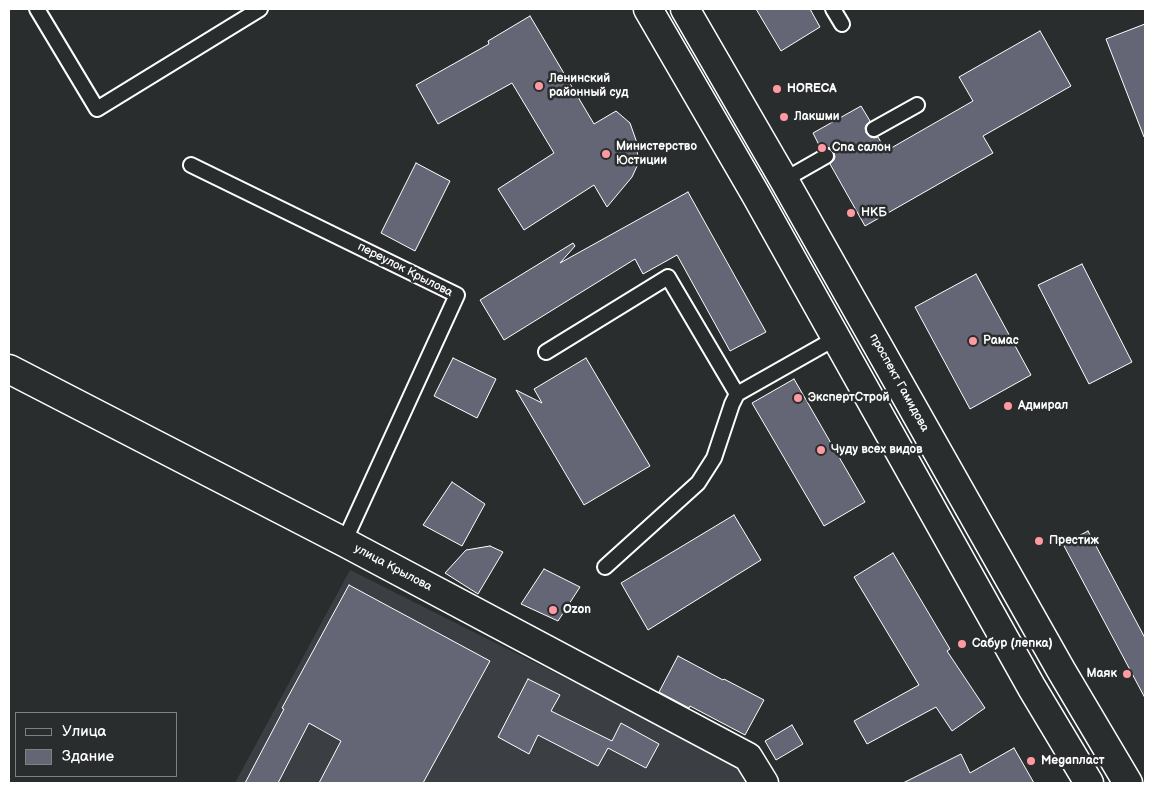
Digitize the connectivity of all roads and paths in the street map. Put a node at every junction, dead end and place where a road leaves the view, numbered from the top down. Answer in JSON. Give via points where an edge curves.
{"nodes":[{"id":1,"x":37,"y":9,"type":"edge"},
{"id":2,"x":260,"y":9,"type":"edge"},
{"id":3,"x":648,"y":9,"type":"edge"},
{"id":4,"x":685,"y":9,"type":"edge"},
{"id":5,"x":833,"y":9,"type":"edge"},
{"id":6,"x":842,"y":24,"type":"dead end"},
{"id":7,"x":917,"y":105,"type":"dead end"},
{"id":8,"x":874,"y":129,"type":"dead end"},
{"id":9,"x":826,"y":156,"type":"dead end"},
{"id":10,"x":191,"y":165,"type":"dead end"},
{"id":11,"x":784,"y":180,"type":"junction"},
{"id":12,"x":836,"y":338,"type":"junction"},
{"id":13,"x":546,"y":352,"type":"dead end"},
{"id":14,"x":9,"y":369,"type":"edge"},
{"id":15,"x":738,"y":394,"type":"junction"},
{"id":16,"x":344,"y":542,"type":"junction"},
{"id":17,"x":604,"y":568,"type":"dead end"},
{"id":18,"x":1061,"y":670,"type":"junction"},
{"id":19,"x":1032,"y":688,"type":"junction"},
{"id":20,"x":764,"y":783,"type":"edge"},
{"id":21,"x":1089,"y":783,"type":"edge"},
{"id":22,"x":1128,"y":783,"type":"edge"}],
"edges":[{"from":1,"to":2,"type":"lane","via":[[97,109]]},
{"from":3,"to":12,"type":"main road"},
{"from":4,"to":11,"type":"main road","name":"проспект Гамидова"},
{"from":5,"to":6,"type":"lane"},
{"from":7,"to":8,"type":"lane"},
{"from":9,"to":11,"type":"lane"},
{"from":10,"to":16,"type":"lane","name":"переулок Крылова","via":[[457,295]]},
{"from":11,"to":18,"type":"main road","name":"проспект Гамидова"},
{"from":12,"to":15,"type":"lane"},
{"from":12,"to":19,"type":"main road"},
{"from":13,"to":15,"type":"lane","via":[[668,277]]},
{"from":14,"to":16,"type":"main road","name":"улица Крылова"},
{"from":15,"to":17,"type":"lane","via":[[714,458],[698,482]]},
{"from":16,"to":20,"type":"main road","name":"улица Крылова","via":[[748,757]]},
{"from":18,"to":19,"type":"main road"},
{"from":18,"to":22,"type":"main road","name":"проспект Гамидова"},
{"from":19,"to":21,"type":"main road"}]}
